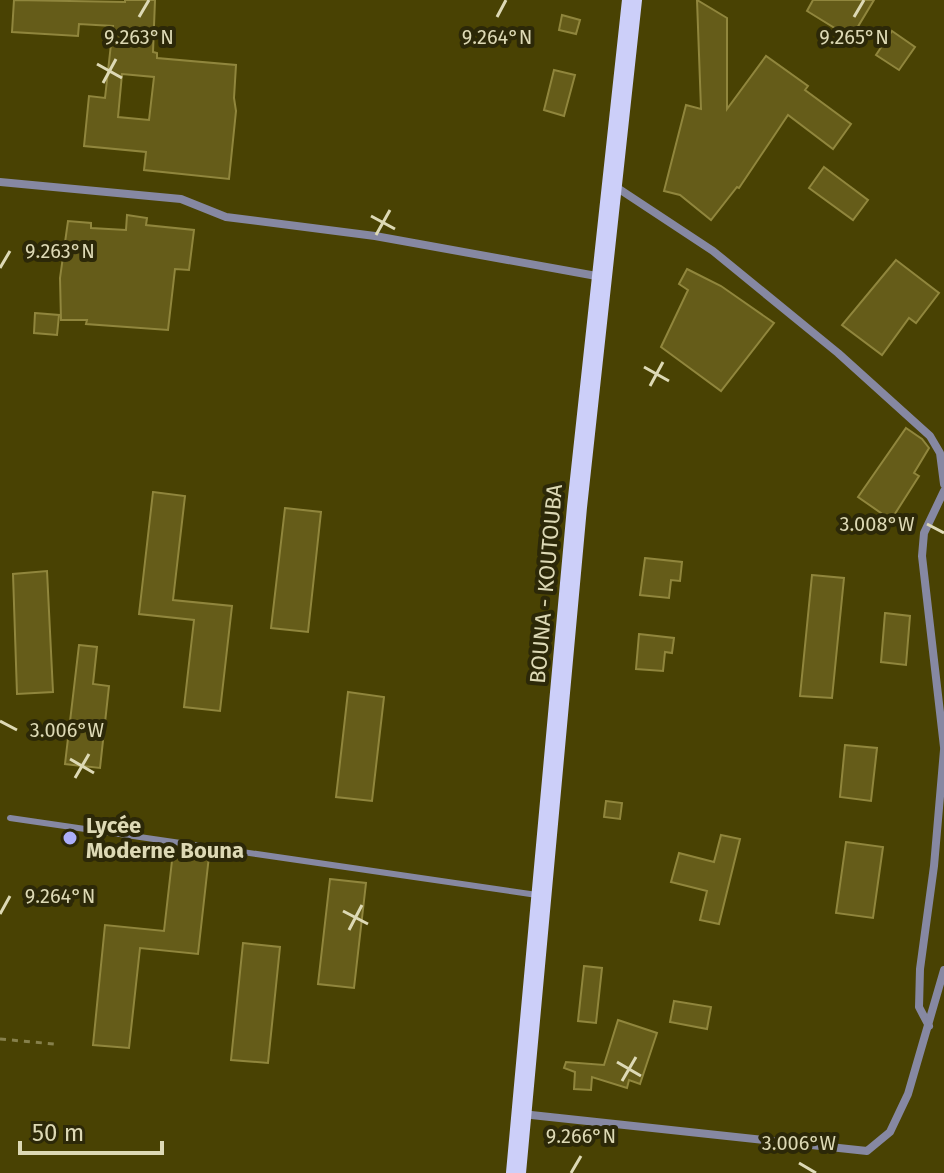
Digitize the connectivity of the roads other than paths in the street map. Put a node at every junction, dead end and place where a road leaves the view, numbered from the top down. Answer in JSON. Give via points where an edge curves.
{"nodes":[{"id":1,"x":632,"y":0,"type":"edge"},
{"id":2,"x":0,"y":182,"type":"edge"},
{"id":3,"x":612,"y":185,"type":"junction"},
{"id":4,"x":602,"y":278,"type":"junction"},
{"id":5,"x":944,"y":484,"type":"edge"},
{"id":6,"x":944,"y":491,"type":"edge"},
{"id":7,"x":944,"y":748,"type":"edge"},
{"id":8,"x":10,"y":818,"type":"dead end"},
{"id":9,"x":934,"y":866,"type":"junction"},
{"id":10,"x":944,"y":871,"type":"edge"},
{"id":11,"x":541,"y":896,"type":"junction"},
{"id":12,"x":944,"y":970,"type":"edge"},
{"id":13,"x":929,"y":1026,"type":"junction"},
{"id":14,"x":521,"y":1114,"type":"junction"},
{"id":15,"x":516,"y":1173,"type":"edge"}],
"edges":[{"from":1,"to":3,"type":"main road","name":"BOUNA - KOUTOUBA"},
{"from":2,"to":4,"type":"street","via":[[181,199],[226,217],[375,236]]},
{"from":3,"to":4,"type":"main road","name":"BOUNA - KOUTOUBA"},
{"from":3,"to":5,"type":"street","via":[[713,251],[896,405],[930,436],[940,453]]},
{"from":4,"to":11,"type":"main road","name":"BOUNA - KOUTOUBA"},
{"from":6,"to":7,"type":"street","via":[[924,533],[922,556]]},
{"from":7,"to":9,"type":"street"},
{"from":8,"to":11,"type":"lane"},
{"from":9,"to":10,"type":"street"},
{"from":9,"to":13,"type":"street","via":[[920,969],[919,1007]]},
{"from":11,"to":14,"type":"main road","name":"BOUNA - KOUTOUBA"},
{"from":12,"to":13,"type":"street"},
{"from":13,"to":14,"type":"street","via":[[890,1132],[867,1151]]},
{"from":14,"to":15,"type":"main road","name":"BOUNA - KOUTOUBA"}]}
